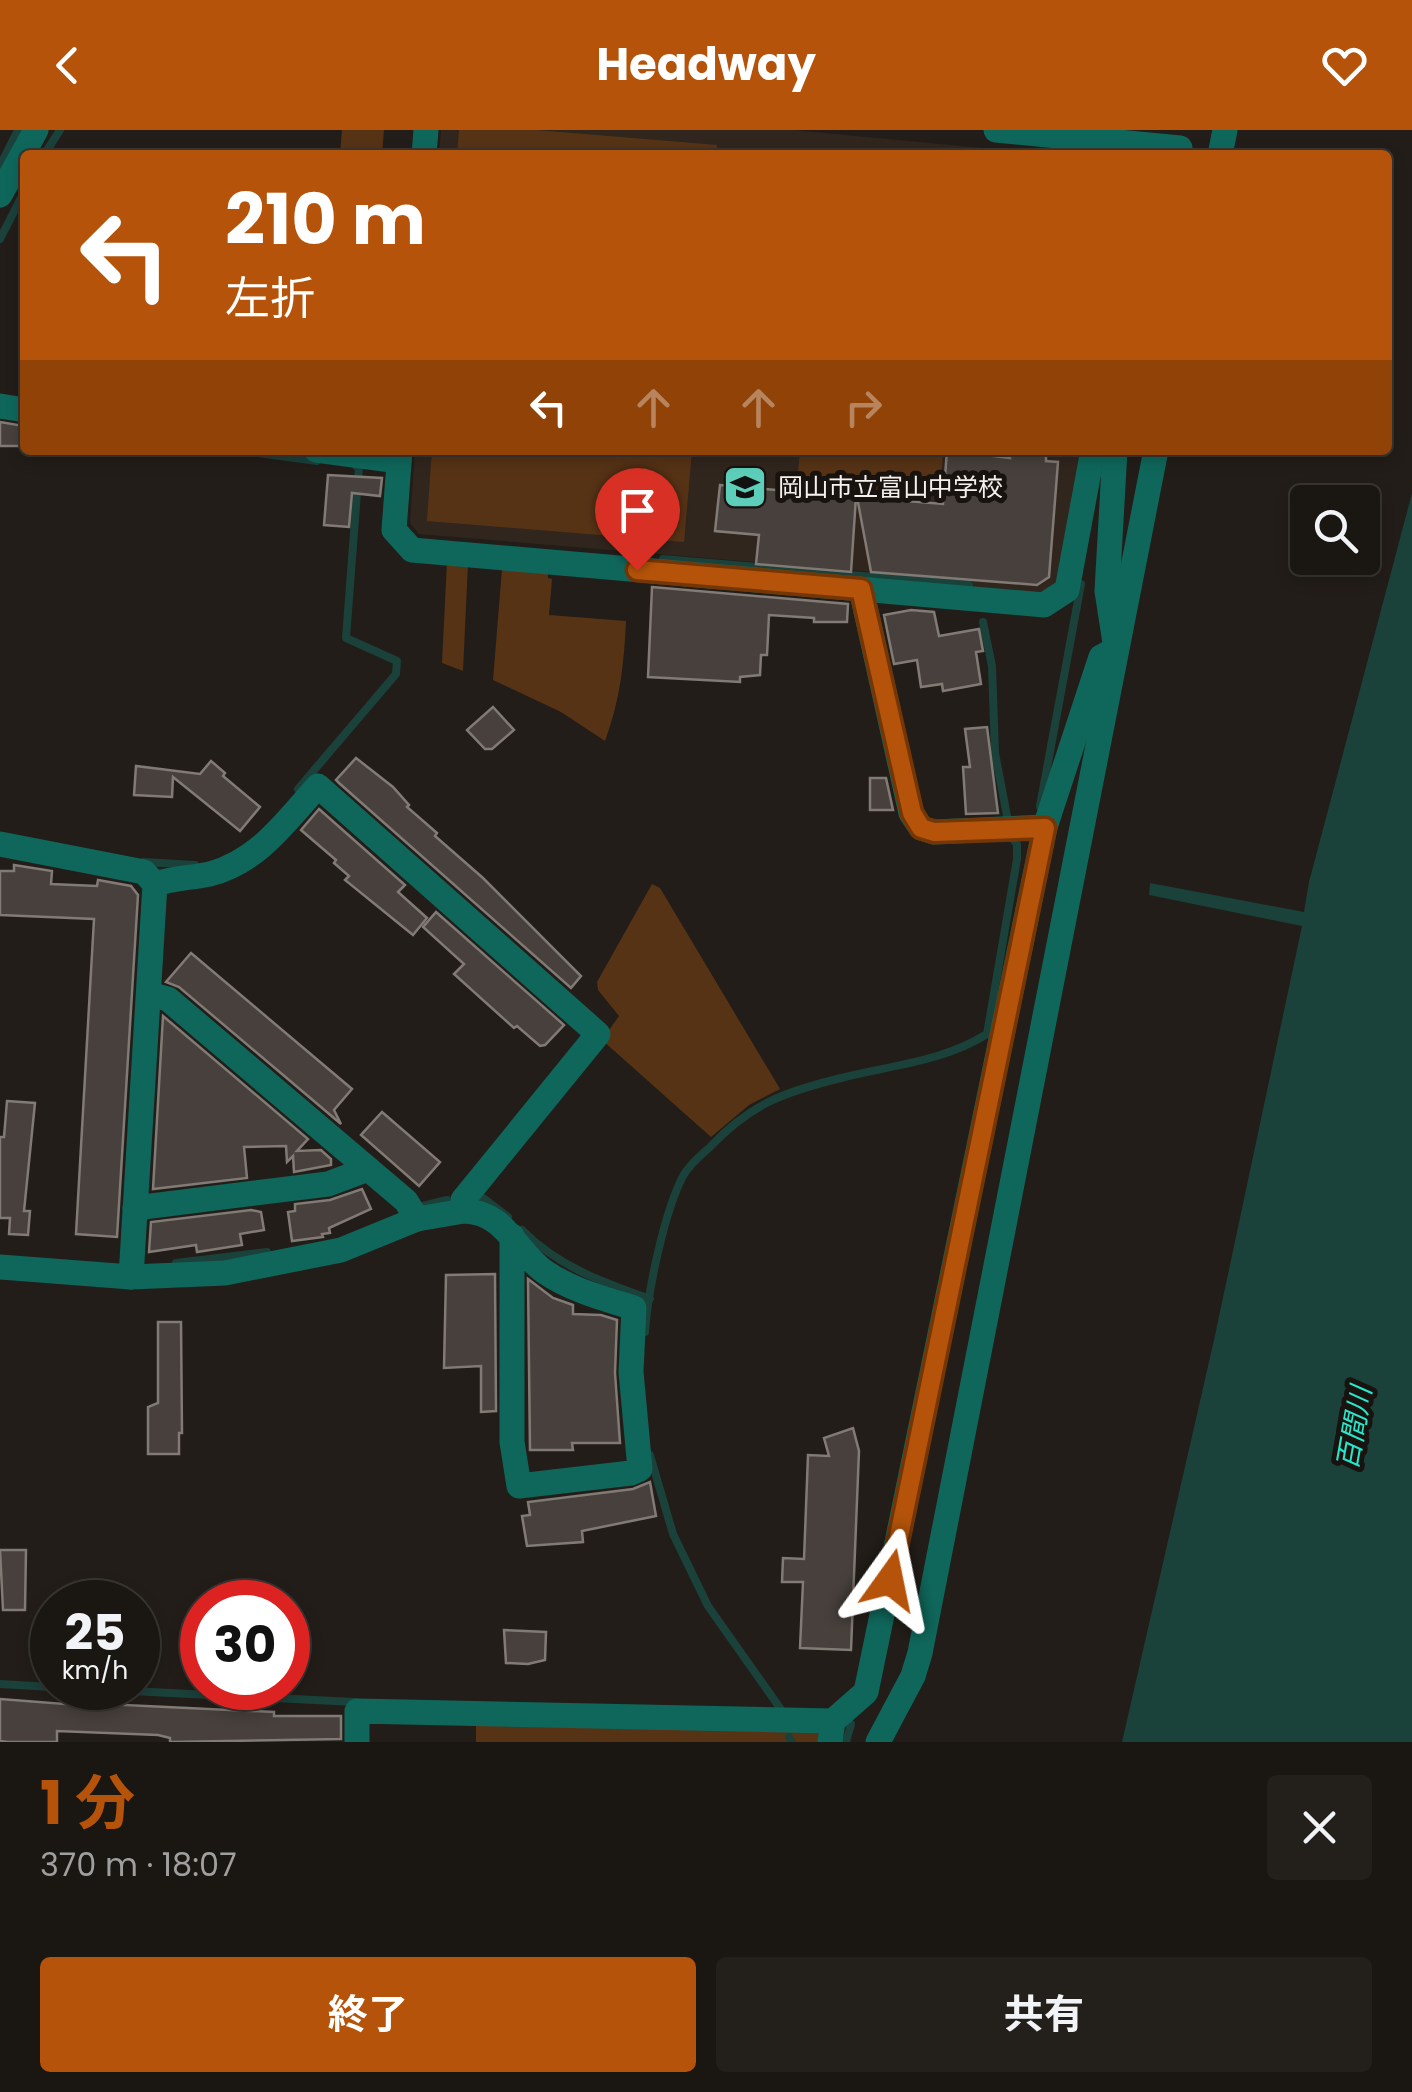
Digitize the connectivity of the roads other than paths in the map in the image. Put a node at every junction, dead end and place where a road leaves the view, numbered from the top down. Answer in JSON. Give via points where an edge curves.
{"nodes":[{"id":1,"x":996,"y":130,"type":"edge"},
{"id":2,"x":1182,"y":144,"type":"edge"},
{"id":3,"x":1151,"y":150,"type":"edge"},
{"id":4,"x":20,"y":159,"type":"edge"},
{"id":5,"x":0,"y":195,"type":"edge"},
{"id":6,"x":1091,"y":455,"type":"edge"},
{"id":7,"x":1115,"y":455,"type":"edge"},
{"id":8,"x":1155,"y":455,"type":"edge"},
{"id":9,"x":400,"y":456,"type":"edge"},
{"id":10,"x":861,"y":589,"type":"junction"},
{"id":11,"x":1116,"y":649,"type":"junction"},
{"id":12,"x":1045,"y":828,"type":"junction"},
{"id":13,"x":0,"y":844,"type":"edge"},
{"id":14,"x":156,"y":884,"type":"junction"},
{"id":15,"x":149,"y":994,"type":"junction"},
{"id":16,"x":368,"y":1168,"type":"junction"},
{"id":17,"x":135,"y":1208,"type":"junction"},
{"id":18,"x":464,"y":1211,"type":"junction"},
{"id":19,"x":413,"y":1213,"type":"junction"},
{"id":20,"x":512,"y":1236,"type":"junction"},
{"id":21,"x":0,"y":1268,"type":"edge"},
{"id":22,"x":130,"y":1277,"type":"junction"},
{"id":23,"x":832,"y":1732,"type":"edge"},
{"id":24,"x":357,"y":1742,"type":"edge"},
{"id":25,"x":878,"y":1742,"type":"edge"}],
"edges":[{"from":1,"to":3,"type":"street"},
{"from":2,"to":3,"type":"street"},
{"from":4,"to":5,"type":"street"},
{"from":6,"to":10,"type":"street","via":[[1067,590],[1044,605]]},
{"from":7,"to":11,"type":"street","via":[[1107,592]]},
{"from":8,"to":11,"type":"street"},
{"from":9,"to":10,"type":"street","via":[[394,530],[412,550]]},
{"from":10,"to":12,"type":"street","via":[[912,813],[921,828]]},
{"from":11,"to":12,"type":"street","via":[[1101,657]]},
{"from":11,"to":25,"type":"street","via":[[920,1654]]},
{"from":12,"to":23,"type":"street","via":[[866,1692]]},
{"from":13,"to":14,"type":"street","via":[[144,872]]},
{"from":14,"to":15,"type":"street"},
{"from":14,"to":18,"type":"street","via":[[252,857],[318,786],[598,1034],[463,1200]]},
{"from":15,"to":16,"type":"street","via":[[168,998]]},
{"from":15,"to":17,"type":"street"},
{"from":16,"to":17,"type":"street","via":[[328,1184]]},
{"from":16,"to":19,"type":"street"},
{"from":17,"to":22,"type":"street"},
{"from":18,"to":19,"type":"street"},
{"from":18,"to":20,"type":"street","via":[[492,1216]]},
{"from":19,"to":22,"type":"street","via":[[341,1250],[225,1273]]},
{"from":20,"to":20,"type":"street","via":[[544,1271],[634,1308],[631,1372],[640,1469],[519,1486],[512,1442]]},
{"from":21,"to":22,"type":"street"},
{"from":23,"to":24,"type":"street","via":[[357,1711]]}]}
